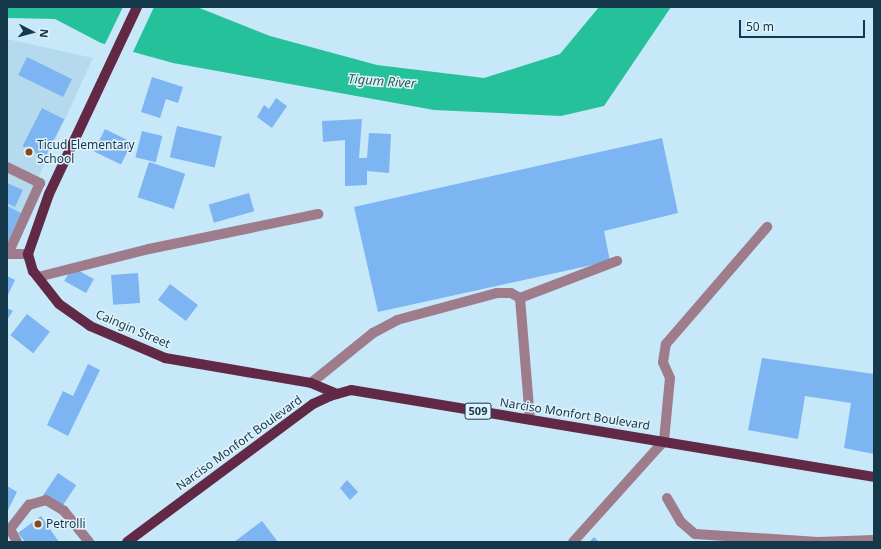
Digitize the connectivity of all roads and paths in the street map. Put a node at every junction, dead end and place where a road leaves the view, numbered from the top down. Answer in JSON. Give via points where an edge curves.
{"nodes":[{"id":1,"x":137,"y":7,"type":"edge"},
{"id":2,"x":7,"y":167,"type":"edge"},
{"id":3,"x":318,"y":214,"type":"dead end"},
{"id":4,"x":767,"y":227,"type":"dead end"},
{"id":5,"x":7,"y":254,"type":"edge"},
{"id":6,"x":28,"y":254,"type":"junction"},
{"id":7,"x":618,"y":261,"type":"dead end"},
{"id":8,"x":38,"y":277,"type":"junction"},
{"id":9,"x":520,"y":298,"type":"junction"},
{"id":10,"x":311,"y":383,"type":"junction"},
{"id":11,"x":337,"y":394,"type":"junction"},
{"id":12,"x":530,"y":420,"type":"junction"},
{"id":13,"x":664,"y":441,"type":"junction"},
{"id":14,"x":874,"y":477,"type":"edge"},
{"id":15,"x":667,"y":498,"type":"dead end"},
{"id":16,"x":874,"y":540,"type":"edge"},
{"id":17,"x":17,"y":542,"type":"edge"},
{"id":18,"x":89,"y":542,"type":"edge"},
{"id":19,"x":127,"y":542,"type":"edge"},
{"id":20,"x":573,"y":542,"type":"edge"}],
"edges":[{"from":1,"to":6,"type":"main road","via":[[49,194]]},
{"from":2,"to":5,"type":"street","via":[[40,183]]},
{"from":3,"to":8,"type":"street","via":[[149,249]]},
{"from":4,"to":13,"type":"street","via":[[666,344],[663,362],[670,378]]},
{"from":5,"to":6,"type":"street"},
{"from":6,"to":8,"type":"main road","name":"Caingin Street"},
{"from":7,"to":9,"type":"street"},
{"from":8,"to":10,"type":"main road","name":"Caingin Street","via":[[59,304],[90,326],[165,358]]},
{"from":9,"to":10,"type":"street","via":[[511,293],[497,293],[397,320],[373,333]]},
{"from":9,"to":12,"type":"street"},
{"from":10,"to":11,"type":"main road","name":"Caingin Street"},
{"from":11,"to":12,"type":"main road","name":"Narciso Monfort Boulevard","number":"509","via":[[351,390]]},
{"from":11,"to":19,"type":"main road","name":"Narciso Monfort Boulevard","number":"509","via":[[313,404]]},
{"from":12,"to":13,"type":"main road","name":"Narciso Monfort Boulevard","number":"509"},
{"from":13,"to":14,"type":"main road","name":"Narciso Monfort Boulevard","number":"509"},
{"from":13,"to":20,"type":"street"},
{"from":15,"to":16,"type":"street","via":[[681,522],[696,534],[818,542]]},
{"from":17,"to":18,"type":"street","via":[[10,529],[29,506],[46,500],[64,511]]}]}
